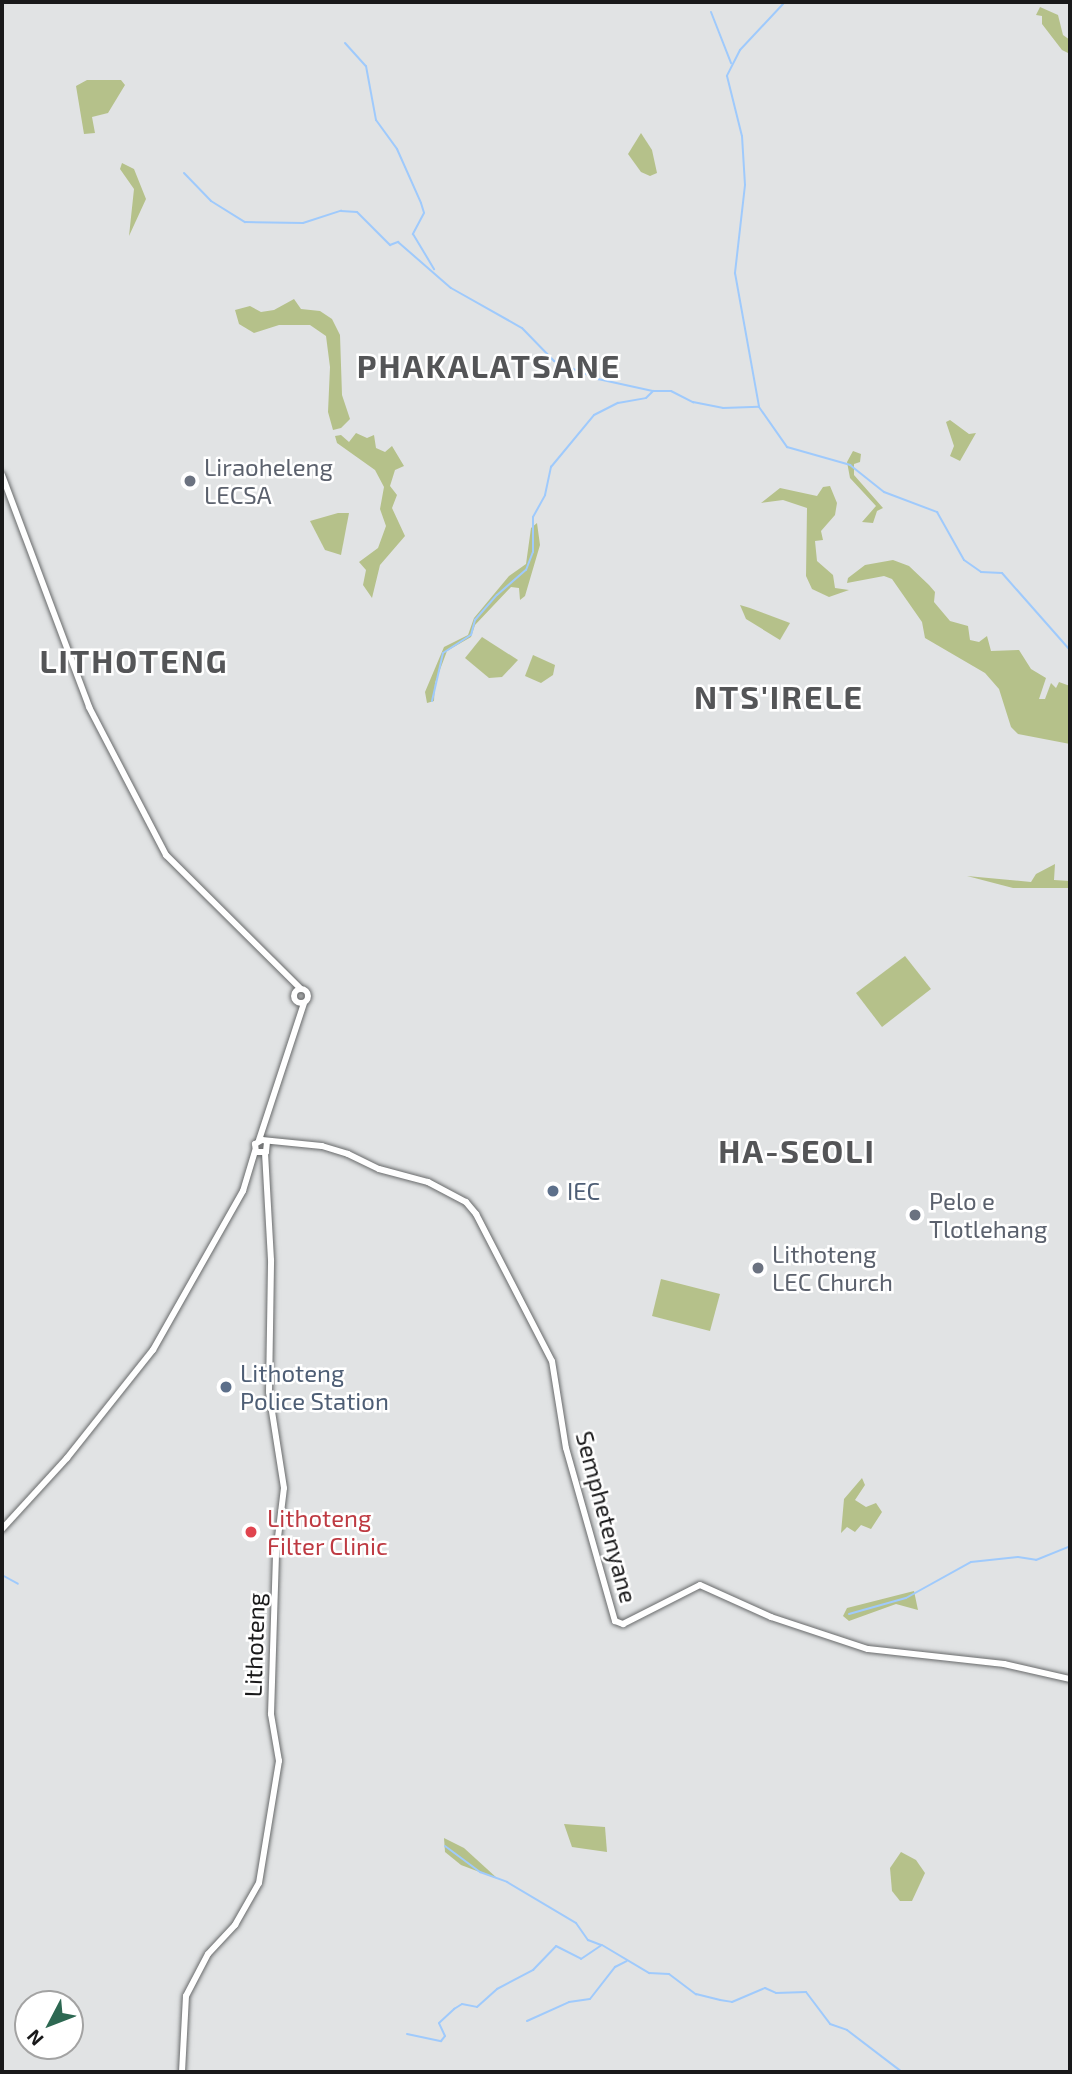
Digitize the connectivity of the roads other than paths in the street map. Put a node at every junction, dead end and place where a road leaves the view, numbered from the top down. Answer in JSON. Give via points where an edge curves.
{"nodes":[{"id":1,"x":2,"y":475,"type":"edge"},
{"id":2,"x":288,"y":978,"type":"junction"},
{"id":3,"x":301,"y":989,"type":"junction"},
{"id":4,"x":298,"y":999,"type":"junction"},
{"id":5,"x":264,"y":1141,"type":"junction"},
{"id":6,"x":281,"y":1143,"type":"junction"},
{"id":7,"x":255,"y":1151,"type":"junction"},
{"id":8,"x":266,"y":1152,"type":"junction"},
{"id":9,"x":253,"y":1166,"type":"junction"},
{"id":10,"x":2,"y":1529,"type":"edge"},
{"id":11,"x":1070,"y":1679,"type":"edge"},
{"id":12,"x":182,"y":2072,"type":"edge"}],
"edges":[{"from":1,"to":2,"type":"main road","via":[[89,706],[166,855]]},
{"from":2,"to":3,"type":"main road"},
{"from":2,"to":4,"type":"main road"},
{"from":3,"to":4,"type":"main road"},
{"from":3,"to":4,"type":"main road","via":[[308,995]]},
{"from":4,"to":5,"type":"main road"},
{"from":5,"to":6,"type":"main road"},
{"from":5,"to":7,"type":"main road"},
{"from":5,"to":8,"type":"main road","name":"Lithoteng"},
{"from":6,"to":8,"type":"main road"},
{"from":6,"to":11,"type":"main road","name":"Semphetenyane","via":[[322,1146],[428,1182],[466,1202],[476,1214],[552,1361],[566,1448],[615,1621],[623,1623],[700,1585],[771,1617],[868,1649],[1004,1664]]},
{"from":7,"to":8,"type":"main road"},
{"from":7,"to":9,"type":"main road"},
{"from":8,"to":9,"type":"main road"},
{"from":8,"to":12,"type":"main road","name":"Lithoteng","via":[[271,1260],[269,1392],[284,1488],[276,1554],[271,1714],[279,1761],[259,1882],[235,1925],[208,1954],[186,1996]]},
{"from":9,"to":10,"type":"main road","via":[[153,1350],[67,1458]]}]}
